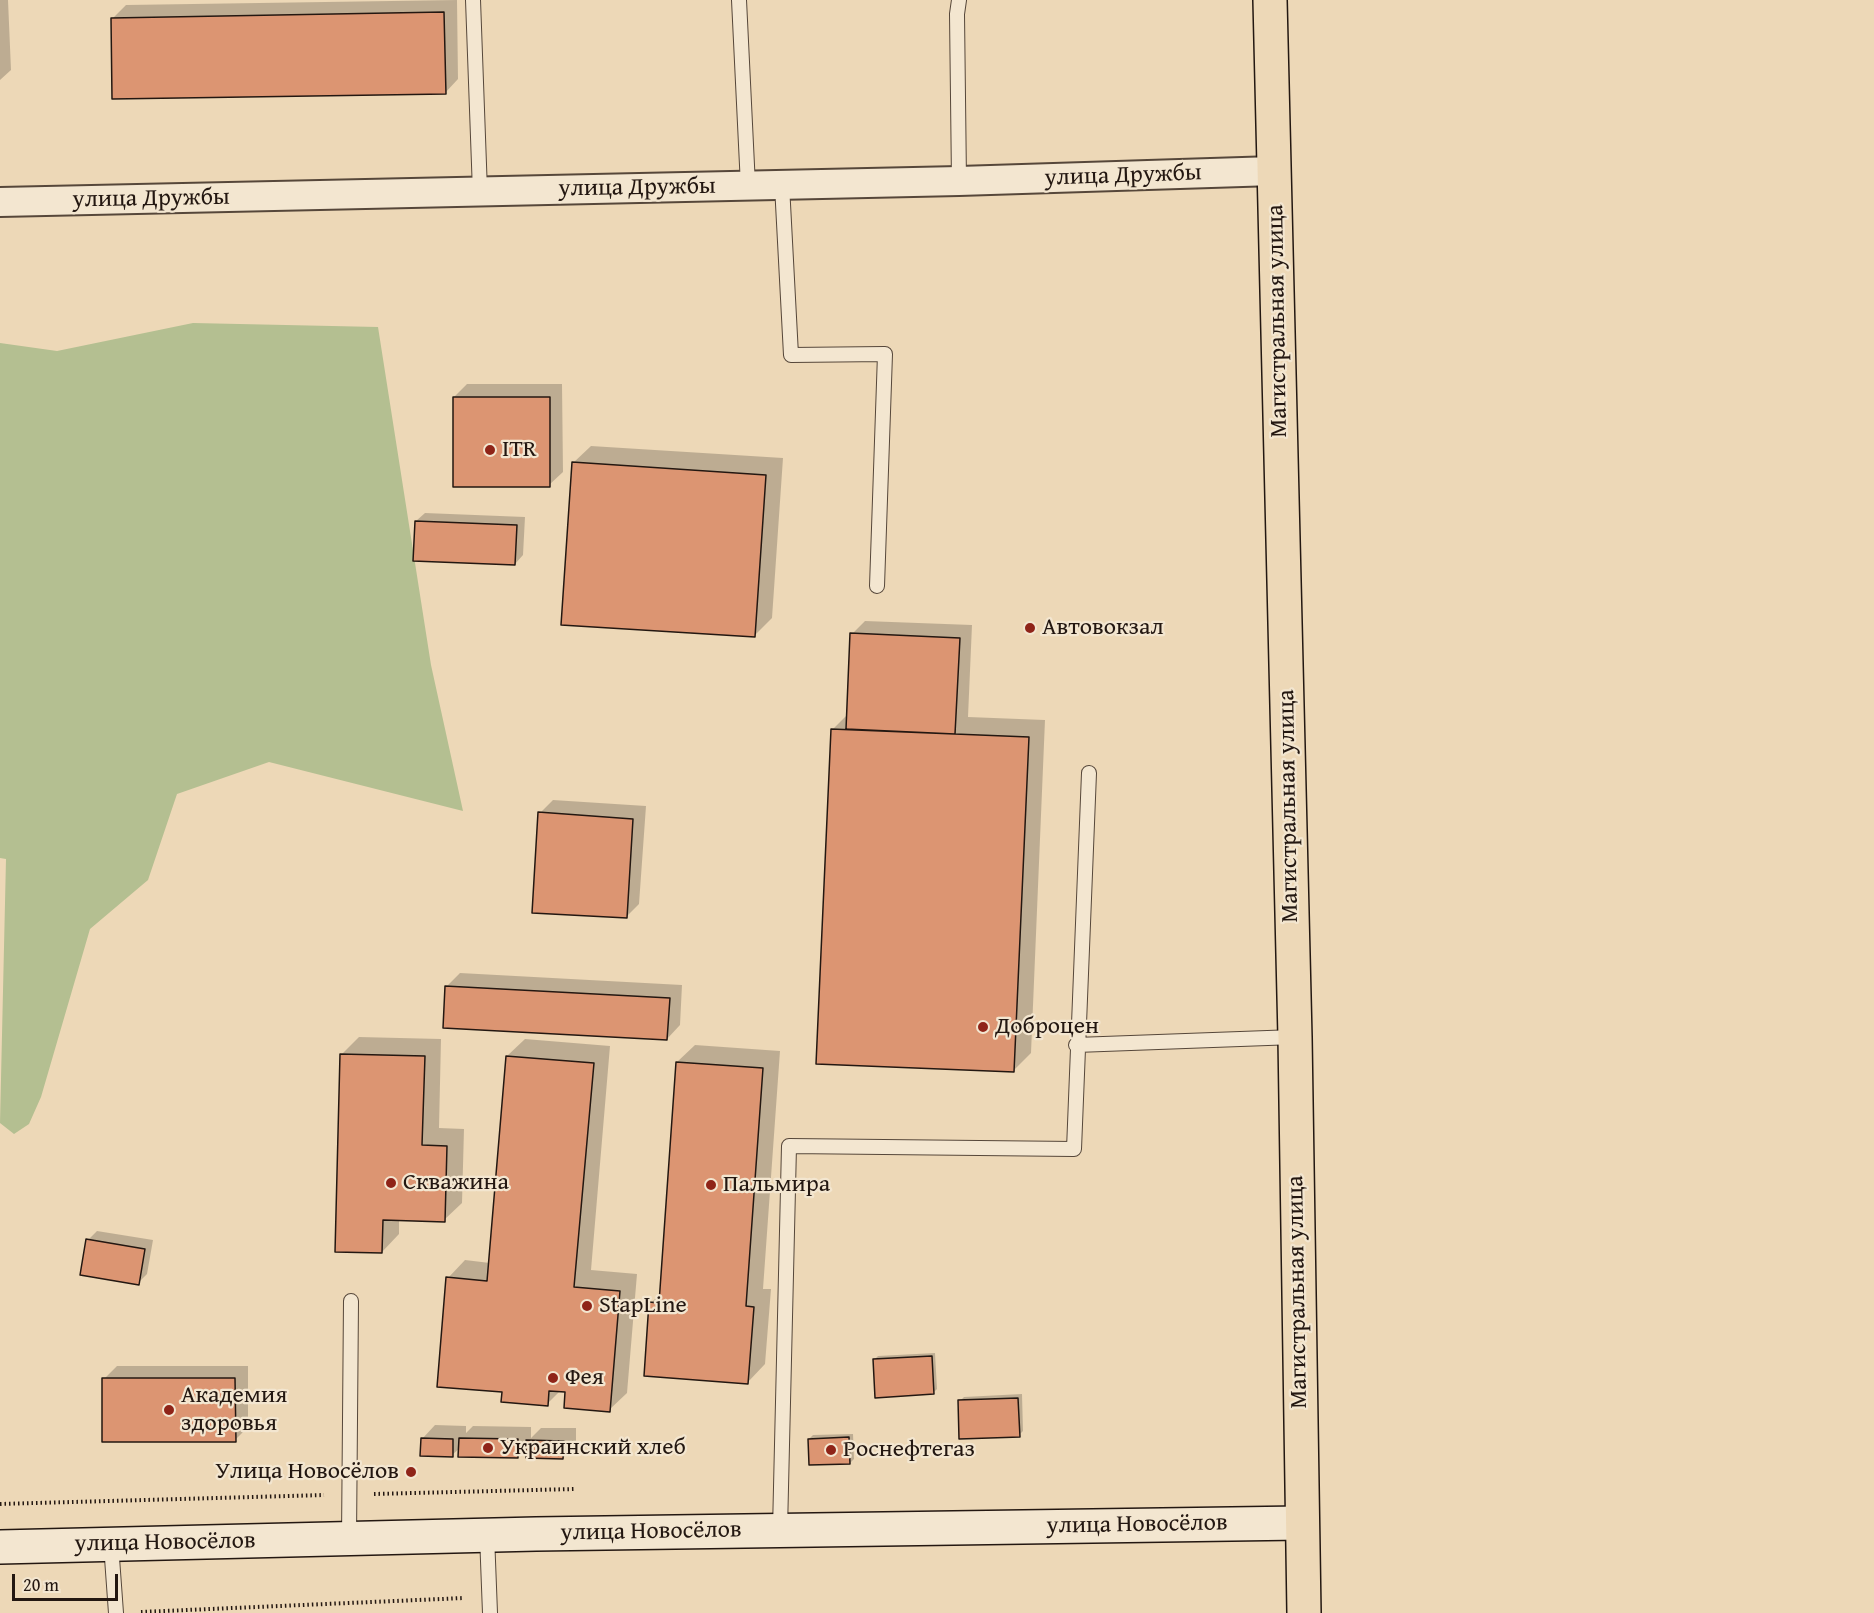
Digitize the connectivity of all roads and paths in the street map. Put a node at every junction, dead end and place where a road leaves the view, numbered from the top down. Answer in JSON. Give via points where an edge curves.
{"nodes":[{"id":1,"x":473,"y":0,"type":"edge"},
{"id":2,"x":740,"y":0,"type":"edge"},
{"id":3,"x":959,"y":0,"type":"edge"},
{"id":4,"x":1270,"y":0,"type":"edge"},
{"id":5,"x":1274,"y":171,"type":"junction"},
{"id":6,"x":959,"y":181,"type":"junction"},
{"id":7,"x":782,"y":185,"type":"junction"},
{"id":8,"x":748,"y":186,"type":"junction"},
{"id":9,"x":480,"y":192,"type":"junction"},
{"id":10,"x":0,"y":202,"type":"edge"},
{"id":11,"x":877,"y":586,"type":"dead end"},
{"id":12,"x":1089,"y":773,"type":"dead end"},
{"id":13,"x":1295,"y":1037,"type":"junction"},
{"id":14,"x":1077,"y":1045,"type":"junction"},
{"id":15,"x":351,"y":1301,"type":"dead end"},
{"id":16,"x":574,"y":1489,"type":"dead end"},
{"id":17,"x":350,"y":1495,"type":"junction"},
{"id":18,"x":0,"y":1504,"type":"edge"},
{"id":19,"x":1301,"y":1523,"type":"junction"},
{"id":20,"x":780,"y":1530,"type":"junction"},
{"id":21,"x":487,"y":1535,"type":"junction"},
{"id":22,"x":349,"y":1538,"type":"junction"},
{"id":23,"x":111,"y":1544,"type":"junction"},
{"id":24,"x":0,"y":1547,"type":"edge"},
{"id":25,"x":476,"y":1598,"type":"dead end"},
{"id":26,"x":116,"y":1613,"type":"edge"},
{"id":27,"x":490,"y":1613,"type":"edge"},
{"id":28,"x":1304,"y":1613,"type":"edge"}],
"edges":[{"from":1,"to":9,"type":"lane"},
{"from":2,"to":8,"type":"lane"},
{"from":3,"to":6,"type":"lane"},
{"from":4,"to":5,"type":"main road","name":"Магистральная улица"},
{"from":5,"to":6,"type":"street","name":"улица Дружбы"},
{"from":5,"to":13,"type":"main road","name":"Магистральная улица"},
{"from":6,"to":7,"type":"street","name":"улица Дружбы"},
{"from":7,"to":8,"type":"street","name":"улица Дружбы"},
{"from":7,"to":11,"type":"lane","via":[[791,355],[885,354]]},
{"from":8,"to":9,"type":"street","name":"улица Дружбы"},
{"from":9,"to":10,"type":"street","name":"улица Дружбы"},
{"from":12,"to":14,"type":"lane"},
{"from":13,"to":14,"type":"lane"},
{"from":13,"to":19,"type":"main road","name":"Магистральная улица"},
{"from":14,"to":20,"type":"lane","via":[[1074,1149],[789,1146]]},
{"from":15,"to":17,"type":"lane"},
{"from":16,"to":17,"type":"path"},
{"from":17,"to":18,"type":"path"},
{"from":17,"to":22,"type":"lane"},
{"from":19,"to":20,"type":"main road","name":"улица Новосёлов"},
{"from":19,"to":28,"type":"main road","name":"Магистральная улица"},
{"from":20,"to":21,"type":"main road","name":"улица Новосёлов"},
{"from":21,"to":22,"type":"main road","name":"улица Новосёлов"},
{"from":21,"to":27,"type":"lane"},
{"from":22,"to":23,"type":"main road","name":"улица Новосёлов"},
{"from":23,"to":24,"type":"main road","name":"улица Новосёлов"},
{"from":23,"to":26,"type":"lane"},
{"from":25,"to":26,"type":"path"}]}
